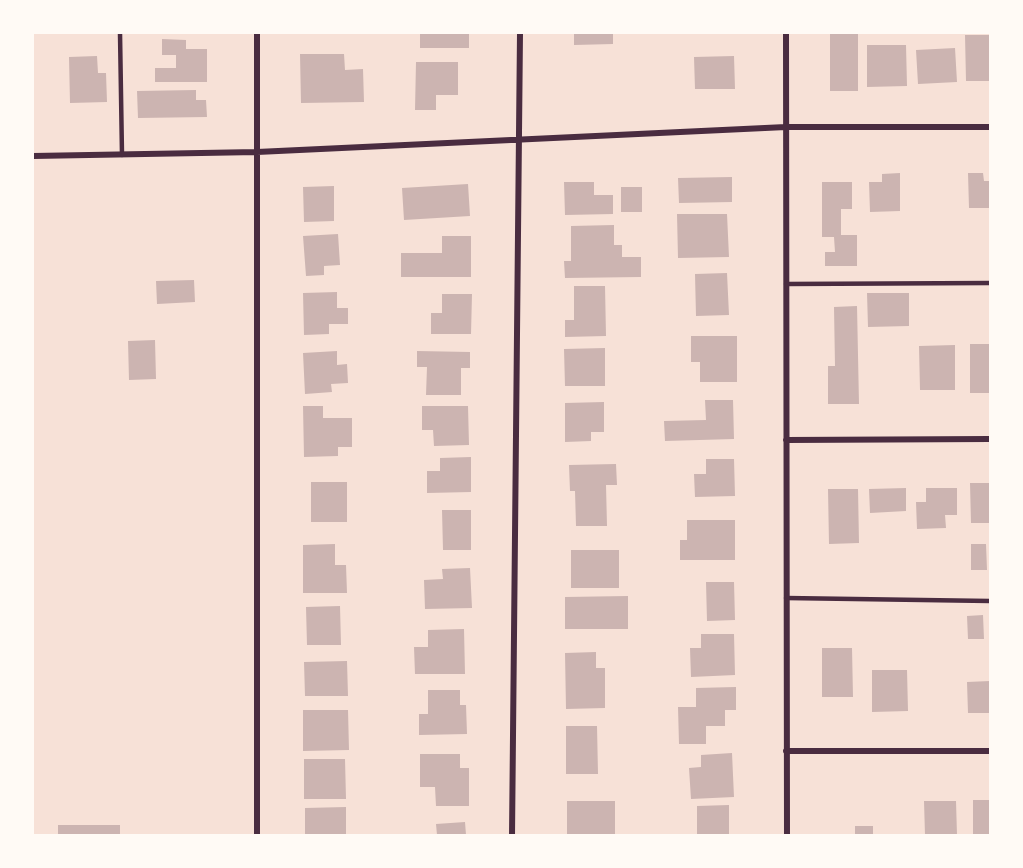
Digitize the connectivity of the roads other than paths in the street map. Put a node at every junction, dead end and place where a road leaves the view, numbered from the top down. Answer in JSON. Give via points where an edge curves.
{"nodes":[{"id":1,"x":120,"y":33,"type":"edge"},
{"id":2,"x":257,"y":33,"type":"edge"},
{"id":3,"x":520,"y":33,"type":"edge"},
{"id":4,"x":786,"y":33,"type":"edge"},
{"id":5,"x":990,"y":126,"type":"edge"},
{"id":6,"x":786,"y":128,"type":"junction"},
{"id":7,"x":520,"y":140,"type":"junction"},
{"id":8,"x":257,"y":152,"type":"junction"},
{"id":9,"x":122,"y":155,"type":"junction"},
{"id":10,"x":33,"y":156,"type":"edge"},
{"id":11,"x":990,"y":283,"type":"edge"},
{"id":12,"x":786,"y":284,"type":"junction"},
{"id":13,"x":990,"y":439,"type":"edge"},
{"id":14,"x":786,"y":440,"type":"junction"},
{"id":15,"x":786,"y":598,"type":"junction"},
{"id":16,"x":990,"y":601,"type":"edge"},
{"id":17,"x":786,"y":751,"type":"junction"},
{"id":18,"x":990,"y":751,"type":"edge"},
{"id":19,"x":257,"y":835,"type":"edge"},
{"id":20,"x":512,"y":835,"type":"edge"},
{"id":21,"x":787,"y":835,"type":"edge"}],
"edges":[{"from":1,"to":9,"type":"lane"},
{"from":2,"to":8,"type":"street"},
{"from":3,"to":7,"type":"street"},
{"from":4,"to":6,"type":"street"},
{"from":5,"to":6,"type":"street"},
{"from":6,"to":7,"type":"street"},
{"from":6,"to":12,"type":"street"},
{"from":7,"to":8,"type":"street"},
{"from":7,"to":20,"type":"street"},
{"from":8,"to":9,"type":"street"},
{"from":8,"to":19,"type":"street"},
{"from":9,"to":10,"type":"street"},
{"from":11,"to":12,"type":"lane"},
{"from":12,"to":14,"type":"street"},
{"from":13,"to":14,"type":"street"},
{"from":14,"to":15,"type":"street"},
{"from":15,"to":16,"type":"lane"},
{"from":15,"to":17,"type":"street"},
{"from":17,"to":18,"type":"street"},
{"from":17,"to":21,"type":"street"}]}
